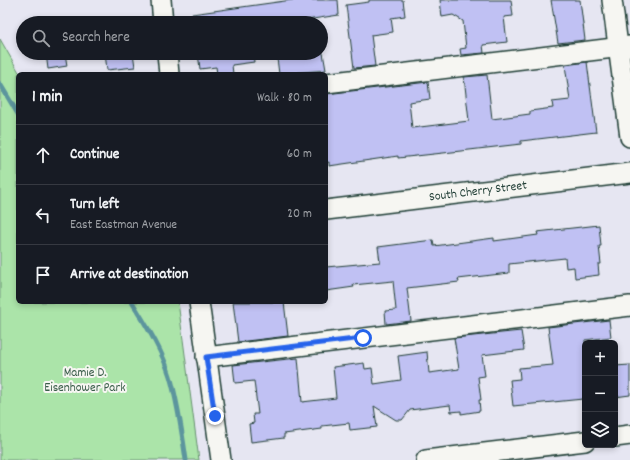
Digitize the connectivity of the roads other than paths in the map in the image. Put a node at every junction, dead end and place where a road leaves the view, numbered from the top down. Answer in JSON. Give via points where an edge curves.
{"nodes":[{"id":1,"x":160,"y":0,"type":"edge"},
{"id":2,"x":612,"y":0,"type":"edge"},
{"id":3,"x":162,"y":16,"type":"edge"},
{"id":4,"x":624,"y":46,"type":"edge"},
{"id":5,"x":168,"y":60,"type":"edge"},
{"id":6,"x":170,"y":72,"type":"edge"},
{"id":7,"x":328,"y":83,"type":"edge"},
{"id":8,"x":630,"y":137,"type":"edge"},
{"id":9,"x":630,"y":173,"type":"edge"},
{"id":10,"x":328,"y":210,"type":"edge"},
{"id":11,"x":199,"y":304,"type":"edge"},
{"id":12,"x":630,"y":306,"type":"edge"},
{"id":13,"x":206,"y":357,"type":"junction"},
{"id":14,"x":630,"y":435,"type":"edge"},
{"id":15,"x":618,"y":437,"type":"edge"},
{"id":16,"x":582,"y":441,"type":"edge"},
{"id":17,"x":221,"y":460,"type":"edge"},
{"id":18,"x":426,"y":460,"type":"edge"}],
"edges":[{"from":1,"to":3,"type":"street"},
{"from":2,"to":4,"type":"street"},
{"from":4,"to":7,"type":"street"},
{"from":4,"to":8,"type":"street"},
{"from":5,"to":6,"type":"street"},
{"from":9,"to":10,"type":"street","name":"South Cherry Street"},
{"from":11,"to":13,"type":"street"},
{"from":12,"to":13,"type":"street"},
{"from":13,"to":17,"type":"street"},
{"from":14,"to":15,"type":"street"},
{"from":16,"to":18,"type":"street"}]}
